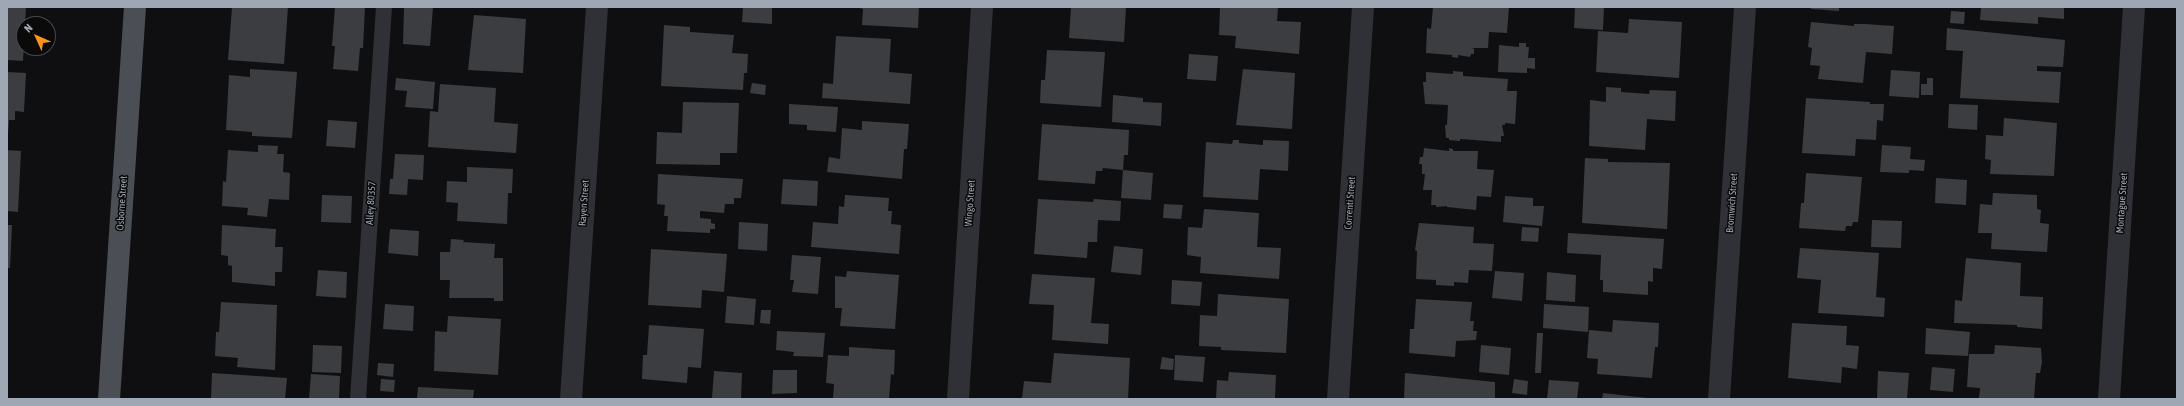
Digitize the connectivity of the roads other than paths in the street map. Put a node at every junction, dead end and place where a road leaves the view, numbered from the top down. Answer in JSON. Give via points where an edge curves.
{"nodes":[{"id":1,"x":135,"y":7,"type":"edge"},
{"id":2,"x":384,"y":7,"type":"edge"},
{"id":3,"x":596,"y":7,"type":"edge"},
{"id":4,"x":982,"y":7,"type":"edge"},
{"id":5,"x":1363,"y":7,"type":"edge"},
{"id":6,"x":1745,"y":7,"type":"edge"},
{"id":7,"x":2134,"y":7,"type":"edge"},
{"id":8,"x":109,"y":399,"type":"edge"},
{"id":9,"x":358,"y":399,"type":"edge"},
{"id":10,"x":572,"y":399,"type":"edge"},
{"id":11,"x":958,"y":399,"type":"edge"},
{"id":12,"x":1338,"y":399,"type":"edge"},
{"id":13,"x":1719,"y":399,"type":"edge"},
{"id":14,"x":2109,"y":399,"type":"edge"}],
"edges":[{"from":1,"to":8,"type":"main road","name":"Osborne Street"},
{"from":2,"to":9,"type":"lane","name":"Alley 80357"},
{"from":3,"to":10,"type":"street","name":"Rayen Street"},
{"from":4,"to":11,"type":"street","name":"Wingo Street"},
{"from":5,"to":12,"type":"street","name":"Correnti Street"},
{"from":6,"to":13,"type":"street","name":"Bromwich Street"},
{"from":7,"to":14,"type":"street","name":"Montague Street"}]}
